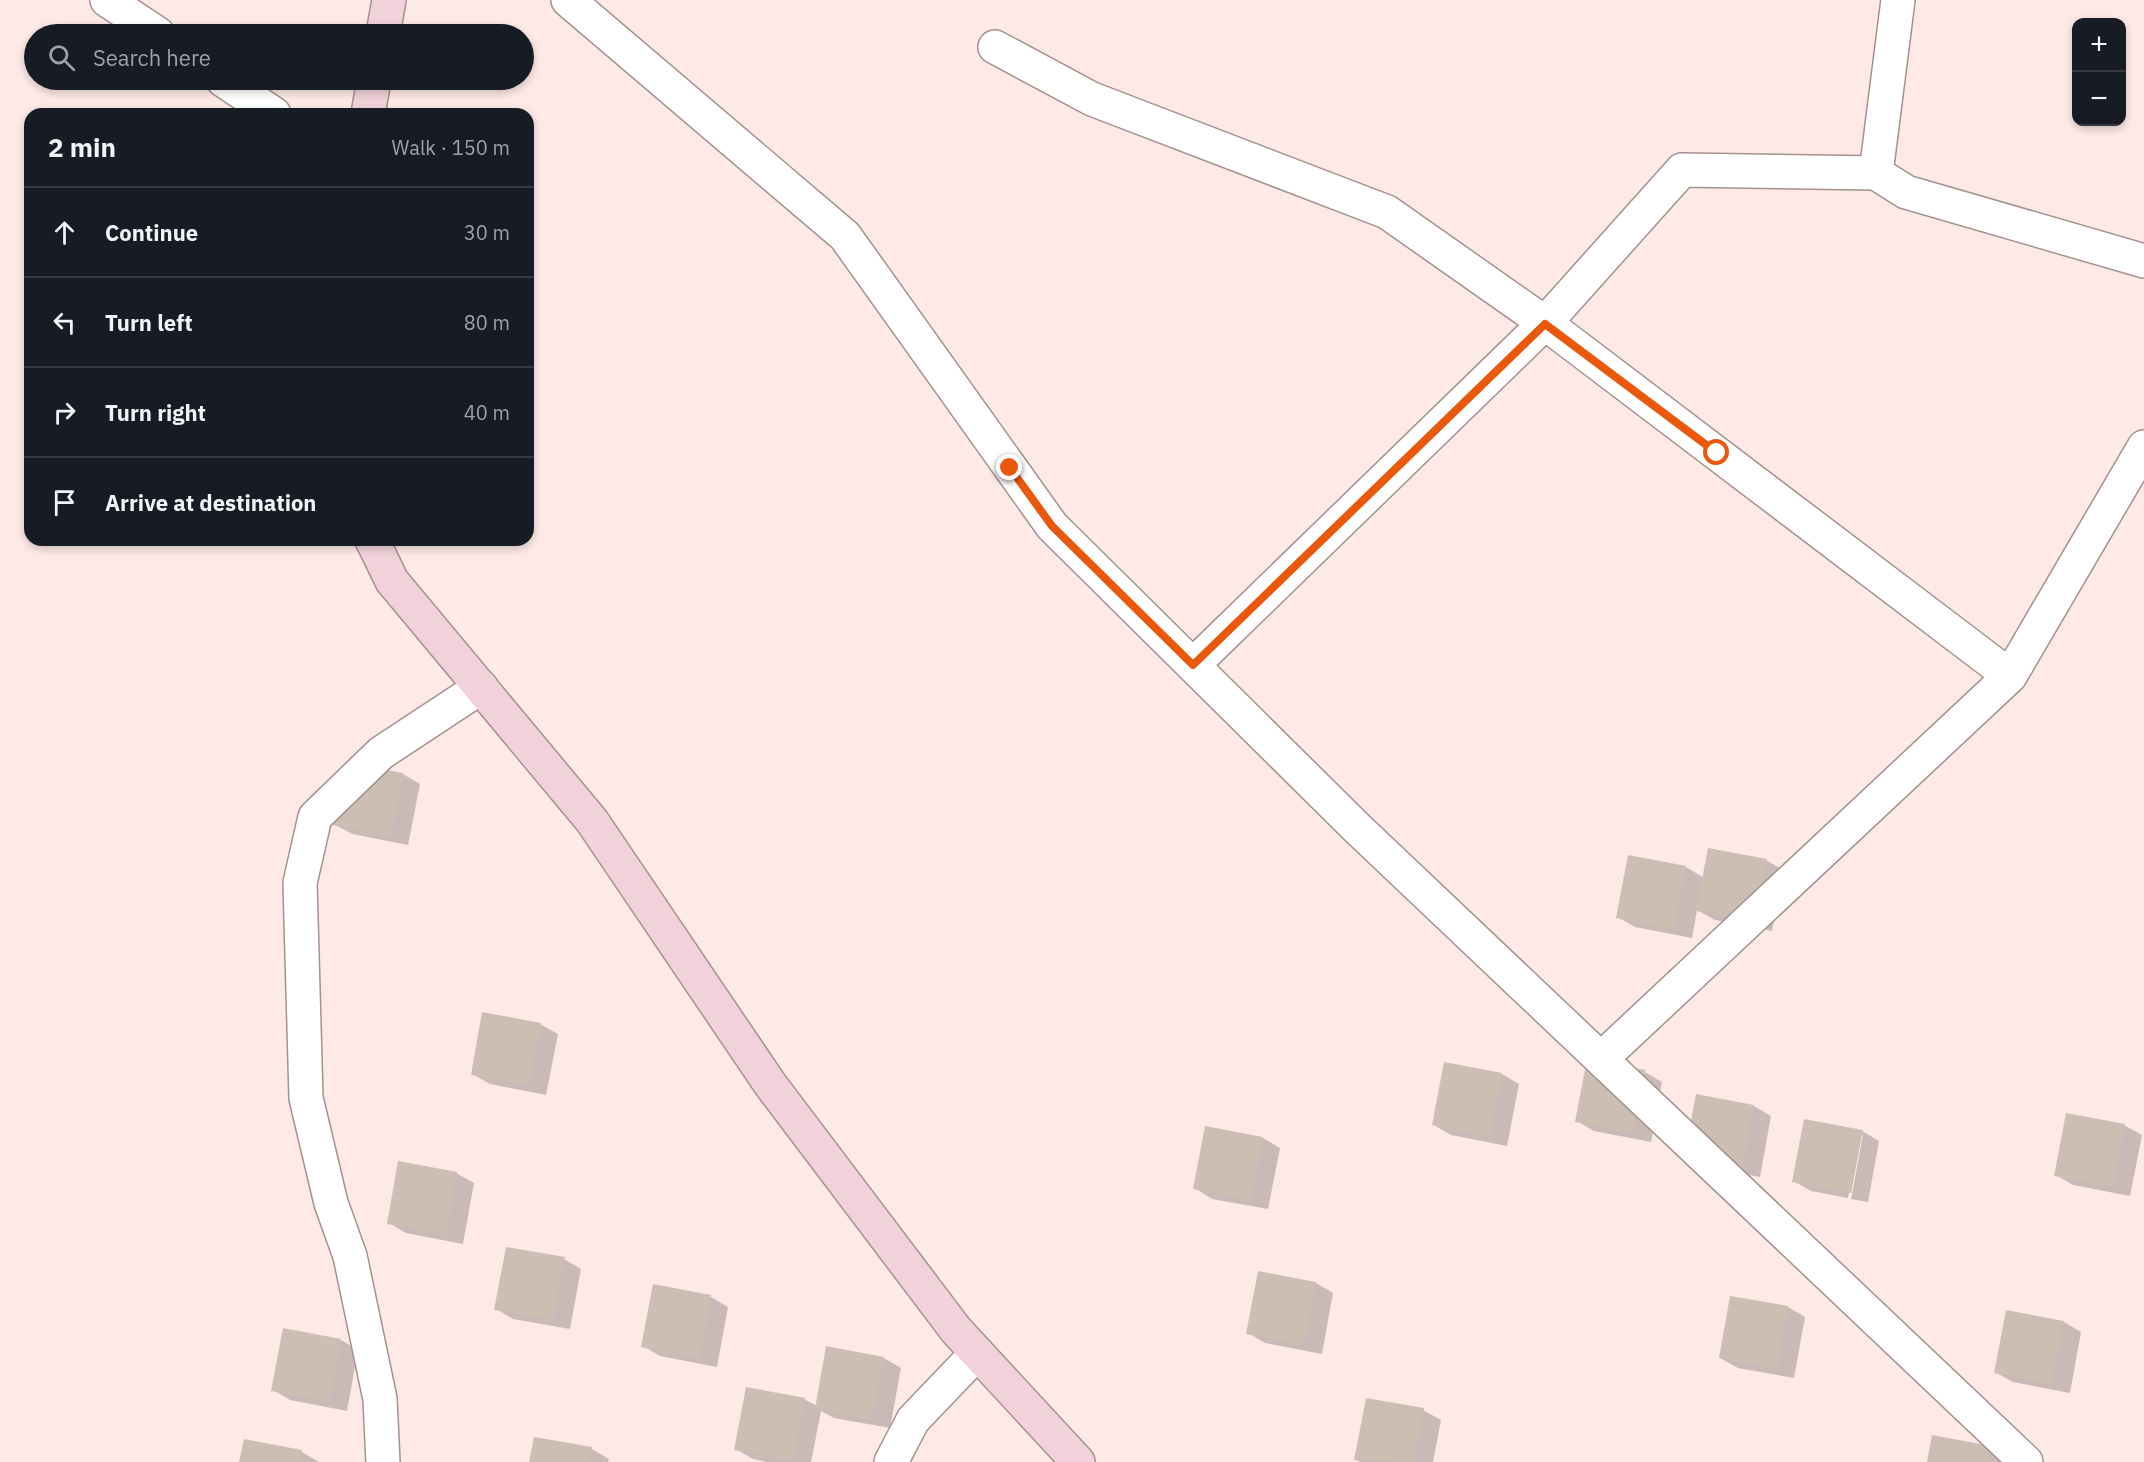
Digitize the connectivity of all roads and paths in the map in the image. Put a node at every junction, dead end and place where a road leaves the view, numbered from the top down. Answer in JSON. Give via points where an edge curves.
{"nodes":[{"id":1,"x":107,"y":0,"type":"edge"},
{"id":2,"x":389,"y":0,"type":"edge"},
{"id":3,"x":568,"y":0,"type":"edge"},
{"id":4,"x":1898,"y":0,"type":"edge"},
{"id":5,"x":143,"y":24,"type":"edge"},
{"id":6,"x":385,"y":24,"type":"edge"},
{"id":7,"x":995,"y":47,"type":"dead end"},
{"id":8,"x":239,"y":90,"type":"edge"},
{"id":9,"x":372,"y":90,"type":"edge"},
{"id":10,"x":265,"y":108,"type":"edge"},
{"id":11,"x":369,"y":108,"type":"edge"},
{"id":12,"x":1876,"y":173,"type":"junction"},
{"id":13,"x":2143,"y":256,"type":"edge"},
{"id":14,"x":1545,"y":324,"type":"junction"},
{"id":15,"x":2144,"y":447,"type":"edge"},
{"id":16,"x":375,"y":546,"type":"edge"},
{"id":17,"x":1193,"y":665,"type":"junction"},
{"id":18,"x":2010,"y":676,"type":"junction"},
{"id":19,"x":481,"y":687,"type":"junction"},
{"id":20,"x":1601,"y":1059,"type":"junction"},
{"id":21,"x":977,"y":1353,"type":"junction"},
{"id":22,"x":383,"y":1462,"type":"edge"},
{"id":23,"x":891,"y":1462,"type":"edge"},
{"id":24,"x":1078,"y":1462,"type":"edge"},
{"id":25,"x":2026,"y":1462,"type":"edge"}],
"edges":[{"from":1,"to":5,"type":"street"},
{"from":2,"to":6,"type":"street"},
{"from":3,"to":17,"type":"street","via":[[845,236],[1052,526]]},
{"from":4,"to":12,"type":"street"},
{"from":7,"to":14,"type":"street","via":[[1092,99],[1387,212]]},
{"from":8,"to":10,"type":"street"},
{"from":9,"to":11,"type":"street"},
{"from":12,"to":13,"type":"street","via":[[1906,192]]},
{"from":12,"to":14,"type":"street","via":[[1682,170]]},
{"from":14,"to":17,"type":"street"},
{"from":14,"to":18,"type":"street"},
{"from":15,"to":18,"type":"street"},
{"from":16,"to":19,"type":"street","via":[[392,581]]},
{"from":17,"to":20,"type":"street","via":[[1357,828]]},
{"from":18,"to":20,"type":"street"},
{"from":19,"to":21,"type":"street","via":[[592,821],[770,1084]]},
{"from":19,"to":22,"type":"street","via":[[381,753],[315,817],[300,883],[306,1098],[331,1203],[350,1256],[380,1399]]},
{"from":20,"to":25,"type":"street"},
{"from":21,"to":23,"type":"street","via":[[913,1420]]},
{"from":21,"to":24,"type":"street"}]}
